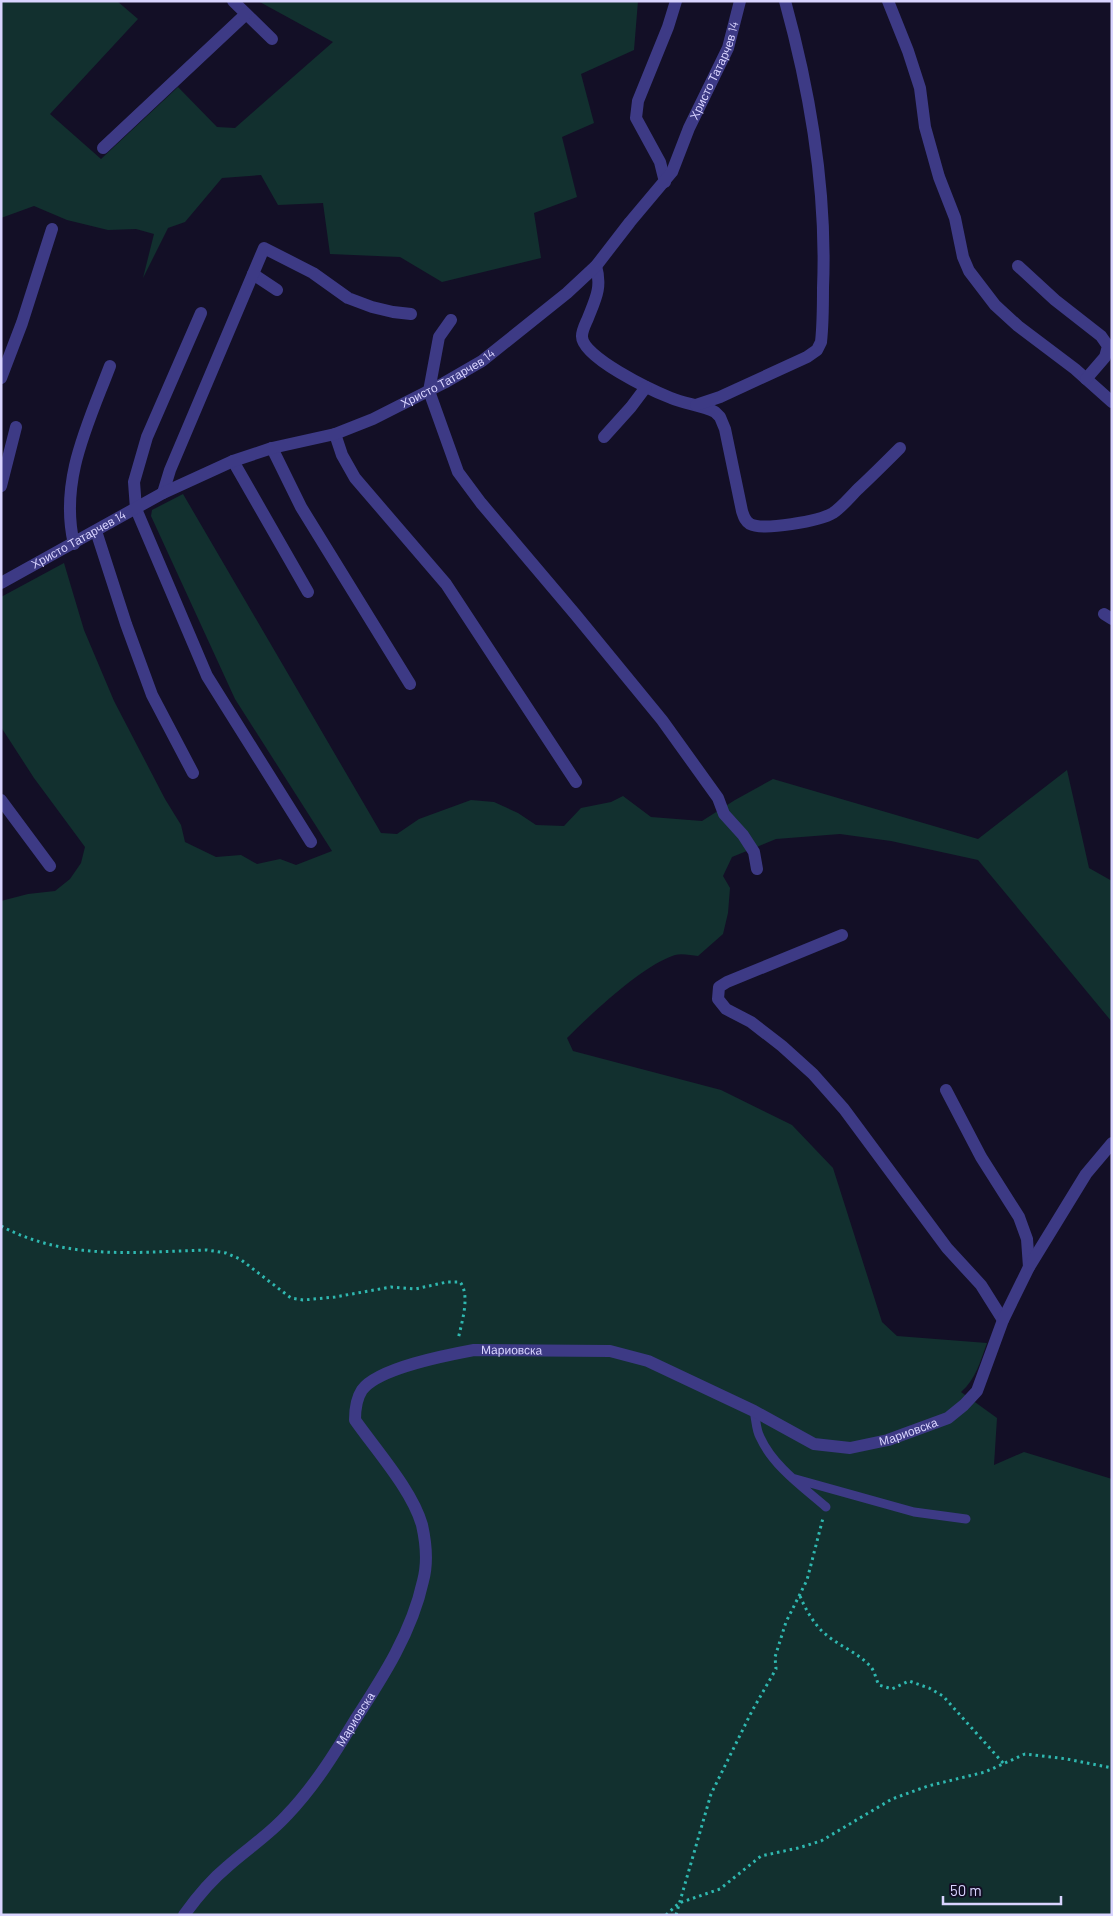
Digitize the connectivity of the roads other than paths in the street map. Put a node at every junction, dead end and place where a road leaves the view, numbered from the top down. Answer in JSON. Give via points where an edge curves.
{"nodes":[{"id":1,"x":233,"y":1,"type":"edge"},
{"id":2,"x":676,"y":1,"type":"edge"},
{"id":3,"x":740,"y":1,"type":"edge"},
{"id":4,"x":785,"y":1,"type":"edge"},
{"id":5,"x":888,"y":1,"type":"edge"},
{"id":6,"x":246,"y":14,"type":"junction"},
{"id":7,"x":272,"y":39,"type":"dead end"},
{"id":8,"x":103,"y":148,"type":"dead end"},
{"id":9,"x":665,"y":182,"type":"junction"},
{"id":10,"x":52,"y":230,"type":"dead end"},
{"id":11,"x":596,"y":266,"type":"junction"},
{"id":12,"x":1018,"y":266,"type":"dead end"},
{"id":13,"x":253,"y":274,"type":"junction"},
{"id":14,"x":277,"y":290,"type":"dead end"},
{"id":15,"x":201,"y":313,"type":"dead end"},
{"id":16,"x":411,"y":314,"type":"dead end"},
{"id":17,"x":451,"y":320,"type":"dead end"},
{"id":18,"x":110,"y":366,"type":"dead end"},
{"id":19,"x":1,"y":378,"type":"edge"},
{"id":20,"x":1086,"y":379,"type":"junction"},
{"id":21,"x":646,"y":386,"type":"junction"},
{"id":22,"x":429,"y":391,"type":"junction"},
{"id":23,"x":1112,"y":402,"type":"edge"},
{"id":24,"x":693,"y":406,"type":"junction"},
{"id":25,"x":16,"y":427,"type":"dead end"},
{"id":26,"x":335,"y":434,"type":"junction"},
{"id":27,"x":604,"y":437,"type":"dead end"},
{"id":28,"x":272,"y":448,"type":"junction"},
{"id":29,"x":900,"y":448,"type":"dead end"},
{"id":30,"x":233,"y":461,"type":"junction"},
{"id":31,"x":1,"y":486,"type":"edge"},
{"id":32,"x":163,"y":493,"type":"junction"},
{"id":33,"x":136,"y":509,"type":"junction"},
{"id":34,"x":96,"y":530,"type":"junction"},
{"id":35,"x":74,"y":544,"type":"junction"},
{"id":36,"x":1,"y":583,"type":"edge"},
{"id":37,"x":308,"y":592,"type":"dead end"},
{"id":38,"x":410,"y":684,"type":"dead end"},
{"id":39,"x":193,"y":773,"type":"dead end"},
{"id":40,"x":576,"y":782,"type":"dead end"},
{"id":41,"x":1,"y":800,"type":"edge"},
{"id":42,"x":311,"y":842,"type":"dead end"},
{"id":43,"x":50,"y":866,"type":"dead end"},
{"id":44,"x":757,"y":869,"type":"dead end"},
{"id":45,"x":842,"y":935,"type":"dead end"},
{"id":46,"x":946,"y":1090,"type":"dead end"},
{"id":47,"x":1112,"y":1142,"type":"edge"},
{"id":48,"x":1029,"y":1267,"type":"junction"},
{"id":49,"x":1003,"y":1320,"type":"junction"},
{"id":50,"x":754,"y":1411,"type":"junction"},
{"id":51,"x":792,"y":1478,"type":"junction"},
{"id":52,"x":826,"y":1507,"type":"road end"},
{"id":53,"x":966,"y":1519,"type":"dead end"},
{"id":54,"x":184,"y":1915,"type":"edge"}],
"edges":[{"from":1,"to":6,"type":"street"},
{"from":2,"to":9,"type":"street","via":[[636,109],[636,118],[660,162]]},
{"from":3,"to":9,"type":"street","name":"Христо Татарчев 14","via":[[728,48]]},
{"from":4,"to":24,"type":"street","via":[[813,121],[820,183],[824,254],[821,342],[817,350],[807,357]]},
{"from":5,"to":20,"type":"street","via":[[920,88],[925,126],[969,271],[995,305]]},
{"from":6,"to":7,"type":"street"},
{"from":6,"to":8,"type":"street"},
{"from":9,"to":11,"type":"street","name":"Христо Татарчев 14"},
{"from":10,"to":19,"type":"street"},
{"from":11,"to":21,"type":"street","via":[[599,290],[582,340],[592,353]]},
{"from":11,"to":22,"type":"street","name":"Христо Татарчев 14","via":[[482,361]]},
{"from":12,"to":20,"type":"street","via":[[1101,336],[1108,346],[1105,357]]},
{"from":13,"to":14,"type":"street"},
{"from":13,"to":16,"type":"street","via":[[264,248],[313,273],[348,298],[372,307]]},
{"from":13,"to":32,"type":"street"},
{"from":15,"to":33,"type":"street","via":[[147,437],[134,482]]},
{"from":17,"to":22,"type":"street","via":[[439,337]]},
{"from":18,"to":35,"type":"street","via":[[71,476],[69,520]]},
{"from":20,"to":23,"type":"street"},
{"from":21,"to":24,"type":"street"},
{"from":21,"to":27,"type":"street"},
{"from":22,"to":26,"type":"street","name":"Христо Татарчев 14"},
{"from":22,"to":44,"type":"street","via":[[462,478],[662,720],[718,798],[724,814],[754,852]]},
{"from":24,"to":29,"type":"street","via":[[715,412],[722,422],[742,511],[745,520],[755,526],[772,526],[828,515]]},
{"from":25,"to":31,"type":"street"},
{"from":26,"to":28,"type":"street","name":"Христо Татарчев 14"},
{"from":26,"to":40,"type":"street","via":[[355,478],[446,584]]},
{"from":28,"to":30,"type":"street","name":"Христо Татарчев 14"},
{"from":28,"to":38,"type":"street","via":[[301,506]]},
{"from":30,"to":32,"type":"street","name":"Христо Татарчев 14"},
{"from":30,"to":37,"type":"street"},
{"from":32,"to":33,"type":"street","name":"Христо Татарчев 14"},
{"from":33,"to":34,"type":"street","name":"Христо Татарчев 14"},
{"from":33,"to":42,"type":"street","via":[[207,676]]},
{"from":34,"to":35,"type":"street","name":"Христо Татарчев 14"},
{"from":34,"to":39,"type":"street","via":[[152,695]]},
{"from":35,"to":36,"type":"street","name":"Христо Татарчев 14"},
{"from":41,"to":43,"type":"street"},
{"from":45,"to":49,"type":"street","via":[[727,982],[717,990],[718,999],[726,1009],[751,1022],[813,1074],[844,1109],[947,1248],[991,1298]]},
{"from":46,"to":48,"type":"street","via":[[981,1157],[1019,1217],[1027,1239]]},
{"from":47,"to":48,"type":"street","name":"Мариовска","via":[[1086,1174]]},
{"from":48,"to":49,"type":"street","name":"Мариовска"},
{"from":49,"to":50,"type":"street","name":"Мариовска","via":[[976,1391],[964,1405],[948,1418],[888,1440],[850,1448],[826,1447],[814,1444]]},
{"from":50,"to":51,"type":"lane","via":[[759,1436]]},
{"from":50,"to":54,"type":"street","name":"Мариовска","via":[[648,1360],[610,1351],[480,1350],[456,1353],[397,1369],[363,1389],[357,1399],[355,1420],[400,1483],[421,1523],[426,1566],[413,1615],[371,1696],[329,1762],[271,1832],[225,1868]]},
{"from":51,"to":52,"type":"lane"},
{"from":51,"to":53,"type":"lane","via":[[914,1512]]}]}
